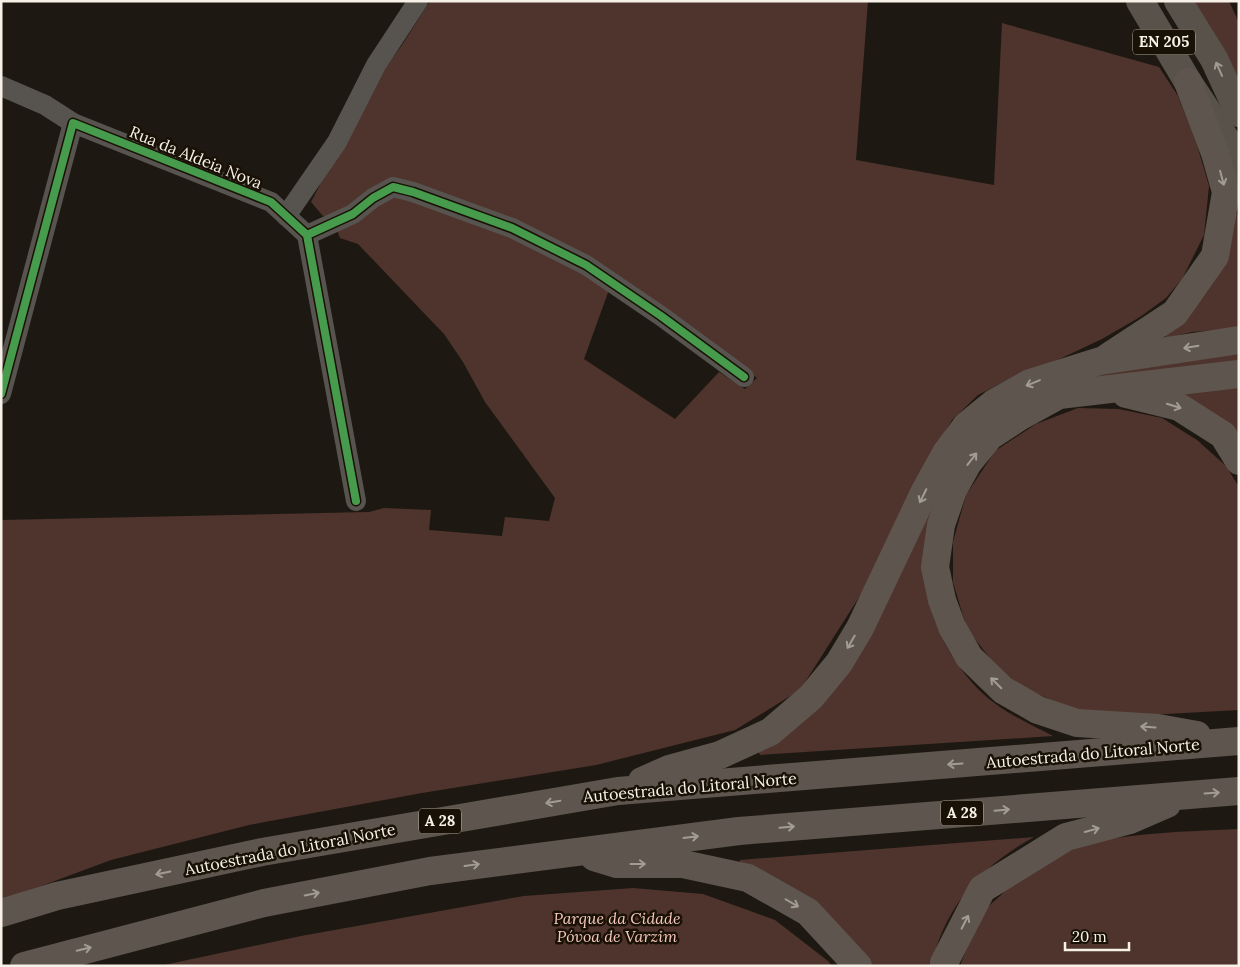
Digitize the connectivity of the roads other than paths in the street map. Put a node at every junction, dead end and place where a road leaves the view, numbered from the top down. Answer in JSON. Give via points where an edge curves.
{"nodes":[{"id":1,"x":418,"y":1,"type":"edge"},
{"id":2,"x":1140,"y":1,"type":"edge"},
{"id":3,"x":1178,"y":1,"type":"edge"},
{"id":4,"x":1188,"y":82,"type":"junction"},
{"id":5,"x":1,"y":86,"type":"edge"},
{"id":6,"x":1239,"y":113,"type":"edge"},
{"id":7,"x":73,"y":123,"type":"junction"},
{"id":8,"x":1239,"y":170,"type":"edge"},
{"id":9,"x":286,"y":216,"type":"junction"},
{"id":10,"x":307,"y":235,"type":"junction"},
{"id":11,"x":1239,"y":340,"type":"edge"},
{"id":12,"x":1100,"y":362,"type":"junction"},
{"id":13,"x":1239,"y":374,"type":"edge"},
{"id":14,"x":744,"y":377,"type":"dead end"},
{"id":15,"x":1110,"y":390,"type":"junction"},
{"id":16,"x":1,"y":394,"type":"edge"},
{"id":17,"x":1239,"y":461,"type":"edge"},
{"id":18,"x":356,"y":501,"type":"dead end"},
{"id":19,"x":1234,"y":741,"type":"edge"},
{"id":20,"x":618,"y":791,"type":"junction"},
{"id":21,"x":1239,"y":791,"type":"edge"},
{"id":22,"x":1186,"y":795,"type":"junction"},
{"id":23,"x":573,"y":851,"type":"junction"},
{"id":24,"x":1,"y":913,"type":"edge"},
{"id":25,"x":24,"y":966,"type":"edge"},
{"id":26,"x":858,"y":966,"type":"edge"},
{"id":27,"x":944,"y":966,"type":"edge"}],
"edges":[{"from":1,"to":9,"type":"street","via":[[376,65],[336,142]]},
{"from":2,"to":4,"type":"main road","number":"EN 205"},
{"from":6,"to":3,"type":"main road","number":"EN 205","one_way":true,"via":[[1214,59]]},
{"from":4,"to":8,"type":"main road","number":"EN 205","via":[[1229,144]]},
{"from":4,"to":12,"type":"highway","one_way":true,"via":[[1226,192],[1215,256],[1175,313]]},
{"from":5,"to":7,"type":"street","name":"Rua da Aldeia Nova","via":[[45,105]]},
{"from":7,"to":9,"type":"street","name":"Rua da Aldeia Nova","via":[[271,202]]},
{"from":7,"to":16,"type":"street"},
{"from":9,"to":10,"type":"street","name":"Rua da Aldeia Nova"},
{"from":10,"to":14,"type":"street","via":[[353,214],[393,187],[413,192],[512,228],[586,266]]},
{"from":10,"to":18,"type":"street"},
{"from":11,"to":12,"type":"highway","one_way":true},
{"from":12,"to":20,"type":"highway","one_way":true,"via":[[1030,383],[994,403],[967,425],[946,452],[925,491],[840,663],[811,697],[770,732],[720,755],[669,769]]},
{"from":13,"to":15,"type":"highway"},
{"from":15,"to":17,"type":"highway","one_way":true,"via":[[1179,407],[1223,435]]},
{"from":19,"to":15,"type":"highway","one_way":true,"via":[[1158,728],[1077,723],[1038,710],[1003,690],[969,657],[952,627],[942,600],[935,567],[941,525],[953,490],[968,463],[990,436],[1059,395]]},
{"from":19,"to":20,"type":"highway","name":"Autoestrada do Litoral Norte","number":"A 28","one_way":true},
{"from":20,"to":24,"type":"highway","name":"Autoestrada do Litoral Norte","number":"A 28","one_way":true,"via":[[262,852],[57,896]]},
{"from":22,"to":21,"type":"highway","number":"A 28","one_way":true},
{"from":23,"to":22,"type":"highway","number":"A 28","one_way":true,"via":[[739,831]]},
{"from":27,"to":22,"type":"highway","one_way":true,"via":[[982,889],[1066,837],[1130,820]]},
{"from":25,"to":23,"type":"highway","number":"A 28","one_way":true,"via":[[264,903],[430,871]]},
{"from":23,"to":26,"type":"highway","one_way":true,"via":[[617,864],[683,864],[748,878],[808,912]]}]}
